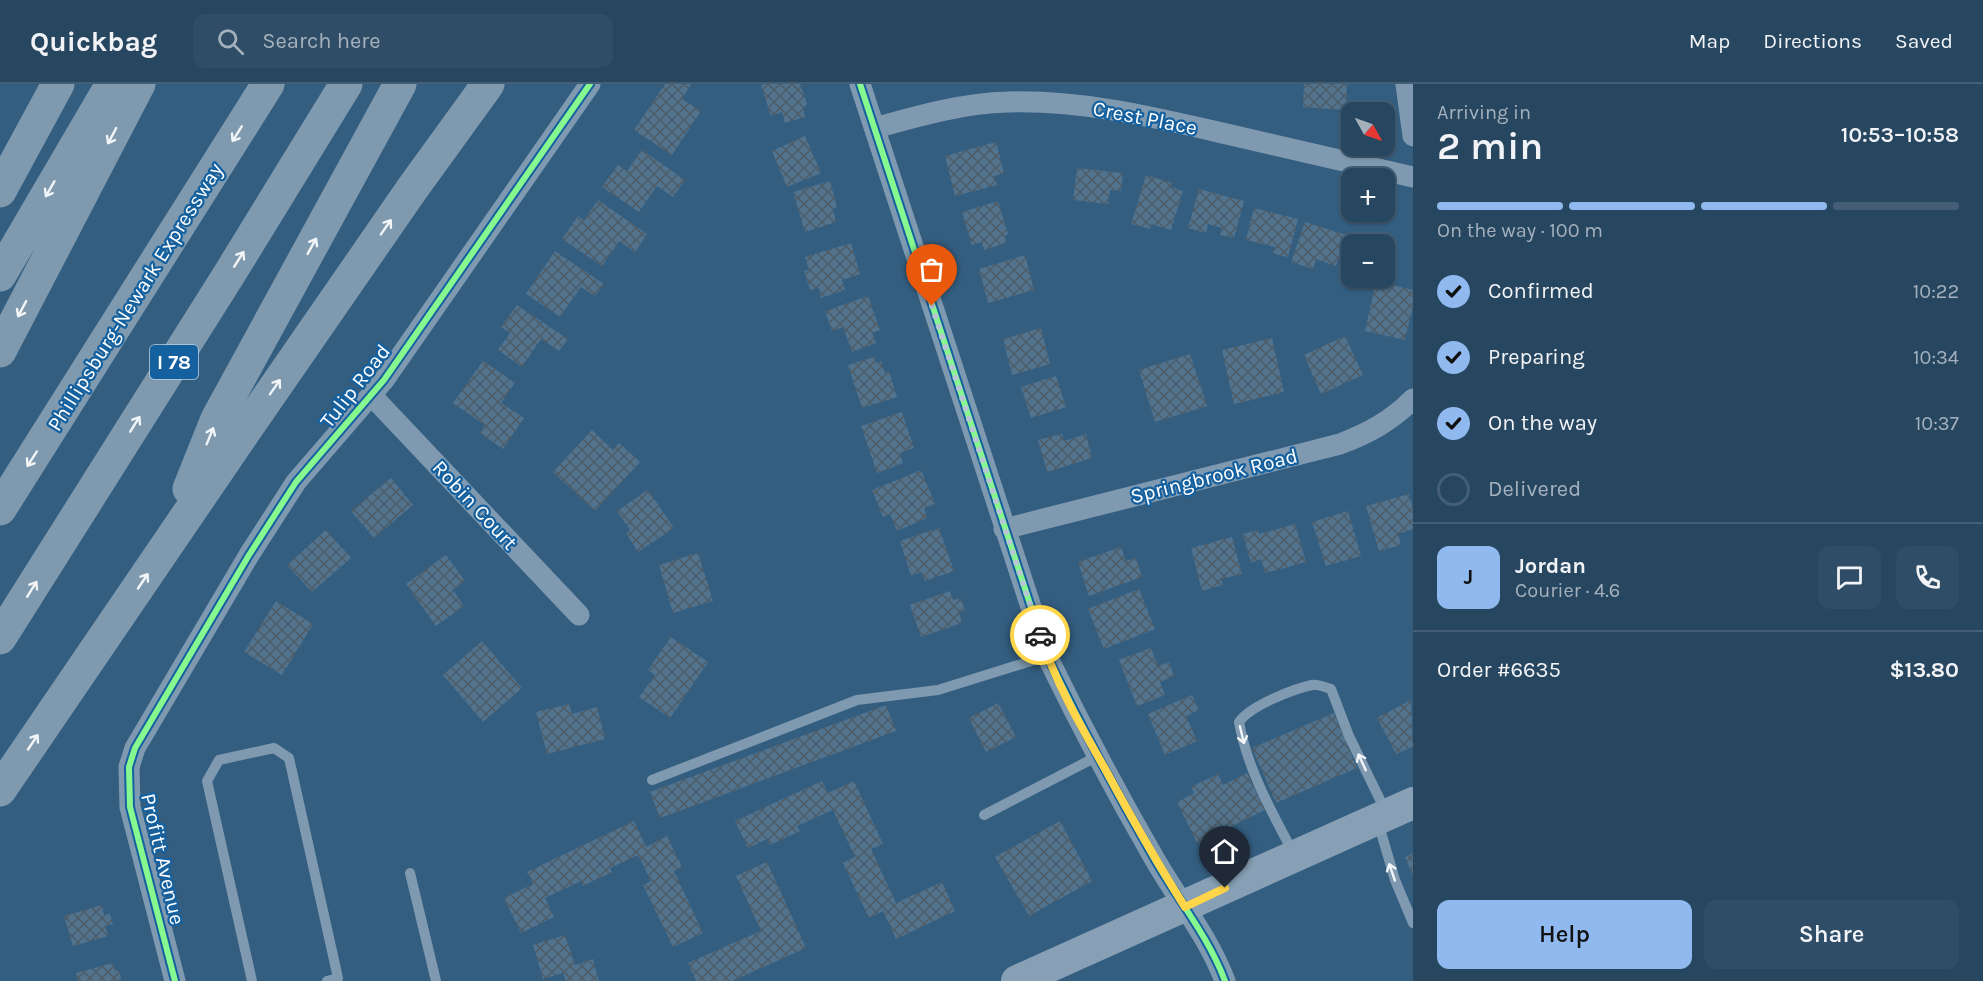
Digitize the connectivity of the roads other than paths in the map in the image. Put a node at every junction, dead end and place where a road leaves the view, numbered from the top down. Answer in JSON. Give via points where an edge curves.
{"nodes":[{"id":1,"x":58,"y":84,"type":"edge"},
{"id":2,"x":112,"y":84,"type":"edge"},
{"id":3,"x":139,"y":84,"type":"edge"},
{"id":4,"x":268,"y":84,"type":"edge"},
{"id":5,"x":346,"y":84,"type":"edge"},
{"id":6,"x":400,"y":84,"type":"edge"},
{"id":7,"x":489,"y":84,"type":"edge"},
{"id":8,"x":590,"y":84,"type":"edge"},
{"id":9,"x":860,"y":84,"type":"edge"},
{"id":10,"x":1406,"y":84,"type":"edge"},
{"id":11,"x":875,"y":128,"type":"junction"},
{"id":12,"x":1413,"y":136,"type":"edge"},
{"id":13,"x":1413,"y":177,"type":"edge"},
{"id":14,"x":0,"y":191,"type":"edge"},
{"id":15,"x":0,"y":275,"type":"edge"},
{"id":16,"x":0,"y":351,"type":"edge"},
{"id":17,"x":372,"y":396,"type":"junction"},
{"id":18,"x":1413,"y":399,"type":"edge"},
{"id":19,"x":0,"y":509,"type":"edge"},
{"id":20,"x":1004,"y":529,"type":"junction"},
{"id":21,"x":165,"y":549,"type":"junction"},
{"id":22,"x":579,"y":615,"type":"dead end"},
{"id":23,"x":0,"y":638,"type":"edge"},
{"id":24,"x":1047,"y":656,"type":"junction"},
{"id":25,"x":155,"y":712,"type":"joint"},
{"id":26,"x":1098,"y":756,"type":"junction"},
{"id":27,"x":652,"y":780,"type":"dead end"},
{"id":28,"x":0,"y":790,"type":"edge"},
{"id":29,"x":1392,"y":812,"type":"edge"},
{"id":30,"x":984,"y":815,"type":"dead end"},
{"id":31,"x":1296,"y":856,"type":"junction"},
{"id":32,"x":410,"y":873,"type":"dead end"},
{"id":33,"x":1185,"y":907,"type":"junction"},
{"id":34,"x":1413,"y":923,"type":"edge"},
{"id":35,"x":336,"y":980,"type":"edge"},
{"id":36,"x":175,"y":981,"type":"edge"},
{"id":37,"x":252,"y":981,"type":"edge"},
{"id":38,"x":436,"y":981,"type":"edge"},
{"id":39,"x":1017,"y":981,"type":"edge"},
{"id":40,"x":1225,"y":981,"type":"edge"}],
"edges":[{"from":1,"to":14,"type":"highway"},
{"from":2,"to":15,"type":"highway","one_way":true},
{"from":3,"to":16,"type":"highway","one_way":true},
{"from":4,"to":19,"type":"highway","name":"Phillipsburg-Newark Expressway","one_way":true},
{"from":23,"to":5,"type":"highway","number":"I 78","one_way":true},
{"from":21,"to":6,"type":"highway","one_way":true,"via":[[216,420]]},
{"from":21,"to":7,"type":"highway","one_way":true,"via":[[412,189]]},
{"from":8,"to":17,"type":"street","name":"Tulip Road"},
{"from":9,"to":11,"type":"street"},
{"from":10,"to":12,"type":"street"},
{"from":11,"to":13,"type":"street","name":"Crest Place","via":[[972,106],[1056,102],[1122,110]]},
{"from":11,"to":20,"type":"street"},
{"from":17,"to":22,"type":"street","name":"Robin Court"},
{"from":17,"to":25,"type":"street","name":"Tulip Road","via":[[296,482]]},
{"from":18,"to":20,"type":"street","name":"Springbrook Road","via":[[1370,433],[1340,444]]},
{"from":20,"to":24,"type":"street"},
{"from":28,"to":21,"type":"highway","one_way":true},
{"from":24,"to":26,"type":"street"},
{"from":24,"to":27,"type":"lane","via":[[938,690],[857,700]]},
{"from":25,"to":36,"type":"street","name":"Profitt Avenue","via":[[129,767],[130,807]]},
{"from":26,"to":30,"type":"lane"},
{"from":26,"to":33,"type":"street"},
{"from":29,"to":31,"type":"main road"},
{"from":29,"to":31,"type":"lane","one_way":true,"via":[[1349,736],[1330,689],[1314,684],[1259,706],[1239,722],[1242,737],[1258,782]]},
{"from":34,"to":29,"type":"lane","one_way":true,"via":[[1395,880]]},
{"from":31,"to":33,"type":"main road"},
{"from":32,"to":38,"type":"lane"},
{"from":33,"to":39,"type":"main road"},
{"from":33,"to":40,"type":"street","via":[[1205,937]]},
{"from":35,"to":37,"type":"lane","via":[[289,758],[274,748],[219,760],[207,781]]}]}
